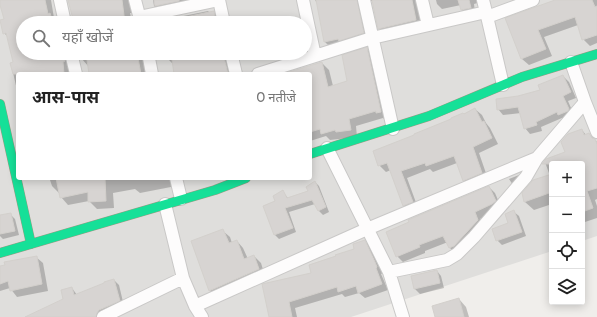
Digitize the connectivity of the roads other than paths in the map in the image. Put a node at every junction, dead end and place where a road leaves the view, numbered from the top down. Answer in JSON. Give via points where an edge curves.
{"nodes":[{"id":1,"x":60,"y":0,"type":"edge"},
{"id":2,"x":135,"y":0,"type":"edge"},
{"id":3,"x":219,"y":0,"type":"edge"},
{"id":4,"x":303,"y":0,"type":"edge"},
{"id":5,"x":364,"y":0,"type":"edge"},
{"id":6,"x":422,"y":0,"type":"edge"},
{"id":7,"x":533,"y":0,"type":"edge"},
{"id":8,"x":486,"y":10,"type":"edge"},
{"id":9,"x":63,"y":16,"type":"edge"},
{"id":10,"x":139,"y":16,"type":"edge"},
{"id":11,"x":156,"y":16,"type":"edge"},
{"id":12,"x":222,"y":16,"type":"edge"},
{"id":13,"x":306,"y":16,"type":"edge"},
{"id":14,"x":428,"y":25,"type":"junction"},
{"id":15,"x":372,"y":38,"type":"junction"},
{"id":16,"x":312,"y":42,"type":"edge"},
{"id":17,"x":597,"y":54,"type":"edge"},
{"id":18,"x":315,"y":56,"type":"junction"},
{"id":19,"x":312,"y":57,"type":"edge"},
{"id":20,"x":73,"y":60,"type":"edge"},
{"id":21,"x":149,"y":60,"type":"edge"},
{"id":22,"x":233,"y":60,"type":"edge"},
{"id":23,"x":302,"y":60,"type":"edge"},
{"id":24,"x":571,"y":62,"type":"junction"},
{"id":25,"x":76,"y":72,"type":"edge"},
{"id":26,"x":152,"y":72,"type":"edge"},
{"id":27,"x":236,"y":72,"type":"edge"},
{"id":28,"x":264,"y":72,"type":"edge"},
{"id":29,"x":503,"y":85,"type":"junction"},
{"id":30,"x":584,"y":102,"type":"junction"},
{"id":31,"x":0,"y":104,"type":"edge"},
{"id":32,"x":393,"y":128,"type":"junction"},
{"id":33,"x":597,"y":132,"type":"edge"},
{"id":34,"x":9,"y":139,"type":"edge"},
{"id":35,"x":327,"y":148,"type":"junction"},
{"id":36,"x":312,"y":153,"type":"edge"},
{"id":37,"x":537,"y":158,"type":"junction"},
{"id":38,"x":176,"y":180,"type":"edge"},
{"id":39,"x":241,"y":180,"type":"edge"},
{"id":40,"x":181,"y":200,"type":"junction"},
{"id":41,"x":165,"y":204,"type":"junction"},
{"id":42,"x":367,"y":229,"type":"junction"},
{"id":43,"x":27,"y":245,"type":"junction"},
{"id":44,"x":0,"y":254,"type":"edge"},
{"id":45,"x":389,"y":272,"type":"junction"},
{"id":46,"x":183,"y":278,"type":"junction"},
{"id":47,"x":195,"y":306,"type":"junction"},
{"id":48,"x":103,"y":317,"type":"edge"},
{"id":49,"x":202,"y":317,"type":"edge"},
{"id":50,"x":403,"y":317,"type":"edge"}],
"edges":[{"from":1,"to":9,"type":"street"},
{"from":2,"to":10,"type":"street"},
{"from":3,"to":11,"type":"street"},
{"from":3,"to":12,"type":"street"},
{"from":4,"to":13,"type":"street"},
{"from":5,"to":15,"type":"street"},
{"from":6,"to":14,"type":"street"},
{"from":7,"to":8,"type":"street"},
{"from":8,"to":14,"type":"street"},
{"from":8,"to":29,"type":"street"},
{"from":14,"to":15,"type":"street"},
{"from":15,"to":18,"type":"street"},
{"from":15,"to":32,"type":"street"},
{"from":16,"to":18,"type":"street"},
{"from":17,"to":24,"type":"street"},
{"from":18,"to":19,"type":"street"},
{"from":20,"to":25,"type":"street"},
{"from":21,"to":26,"type":"street"},
{"from":22,"to":27,"type":"street"},
{"from":23,"to":28,"type":"street"},
{"from":24,"to":29,"type":"street","via":[[522,76]]},
{"from":24,"to":30,"type":"street"},
{"from":29,"to":32,"type":"street"},
{"from":30,"to":33,"type":"street"},
{"from":30,"to":37,"type":"street"},
{"from":31,"to":34,"type":"street"},
{"from":32,"to":35,"type":"street"},
{"from":34,"to":43,"type":"street"},
{"from":35,"to":36,"type":"street"},
{"from":35,"to":42,"type":"street"},
{"from":37,"to":42,"type":"street"},
{"from":37,"to":45,"type":"street","via":[[526,177],[457,254],[447,260]]},
{"from":38,"to":40,"type":"street"},
{"from":39,"to":40,"type":"street"},
{"from":40,"to":41,"type":"street"},
{"from":41,"to":43,"type":"street"},
{"from":41,"to":46,"type":"street"},
{"from":42,"to":45,"type":"street"},
{"from":42,"to":47,"type":"street"},
{"from":43,"to":44,"type":"street"},
{"from":45,"to":50,"type":"street"},
{"from":46,"to":47,"type":"street"},
{"from":46,"to":48,"type":"street"},
{"from":47,"to":49,"type":"street"}]}
